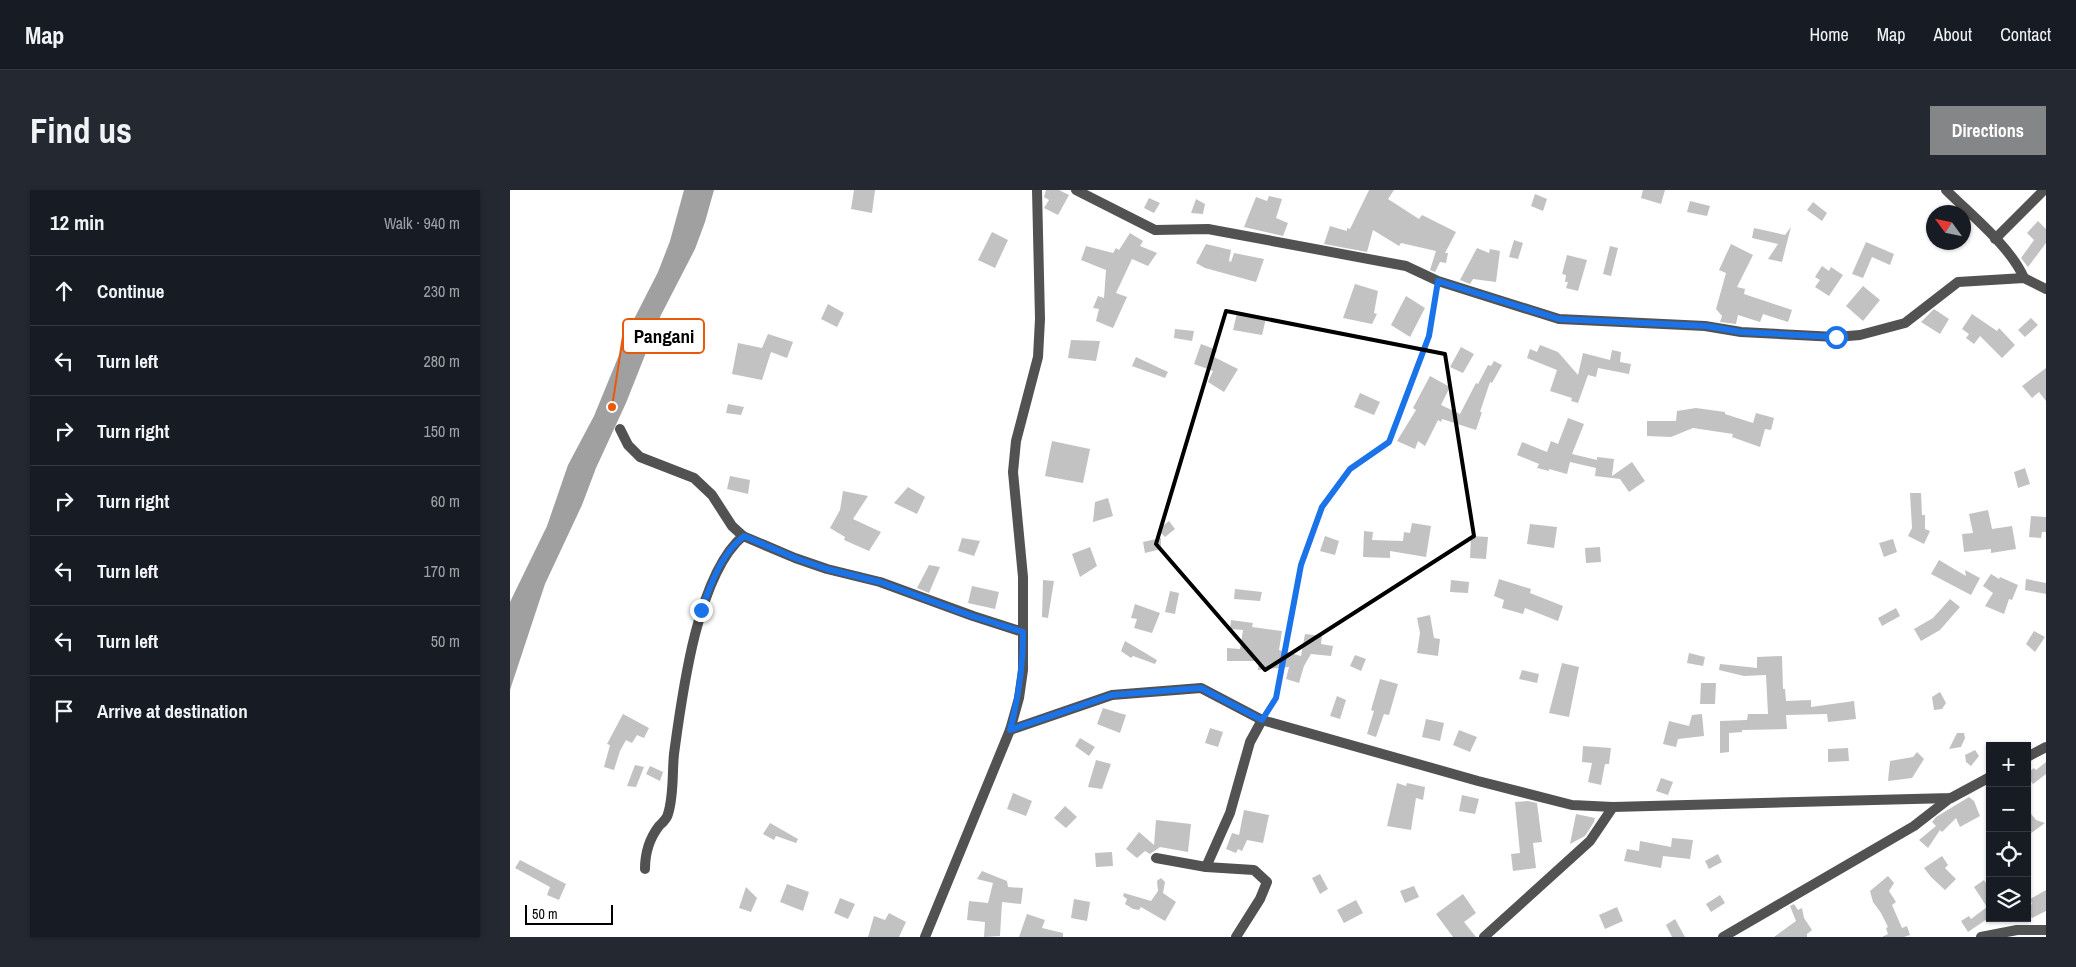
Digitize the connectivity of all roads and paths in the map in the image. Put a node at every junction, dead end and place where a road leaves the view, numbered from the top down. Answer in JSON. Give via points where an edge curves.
{"nodes":[{"id":1,"x":1037,"y":190,"type":"edge"},
{"id":2,"x":1076,"y":190,"type":"edge"},
{"id":3,"x":1946,"y":190,"type":"edge"},
{"id":4,"x":2044,"y":190,"type":"edge"},
{"id":5,"x":1995,"y":239,"type":"junction"},
{"id":6,"x":2024,"y":278,"type":"junction"},
{"id":7,"x":1438,"y":281,"type":"junction"},
{"id":8,"x":2046,"y":289,"type":"edge"},
{"id":9,"x":620,"y":429,"type":"dead end"},
{"id":10,"x":744,"y":536,"type":"junction"},
{"id":11,"x":1023,"y":632,"type":"junction"},
{"id":12,"x":1262,"y":720,"type":"junction"},
{"id":13,"x":1010,"y":730,"type":"junction"},
{"id":14,"x":2046,"y":747,"type":"edge"},
{"id":15,"x":2031,"y":755,"type":"edge"},
{"id":16,"x":1986,"y":779,"type":"edge"},
{"id":17,"x":1951,"y":798,"type":"junction"},
{"id":18,"x":1613,"y":806,"type":"junction"},
{"id":19,"x":1156,"y":858,"type":"dead end"},
{"id":20,"x":1206,"y":867,"type":"junction"},
{"id":21,"x":645,"y":869,"type":"dead end"},
{"id":22,"x":2046,"y":930,"type":"edge"},
{"id":23,"x":926,"y":937,"type":"edge"},
{"id":24,"x":1236,"y":937,"type":"edge"},
{"id":25,"x":1484,"y":937,"type":"edge"},
{"id":26,"x":1723,"y":937,"type":"edge"},
{"id":27,"x":1981,"y":937,"type":"edge"}],
"edges":[{"from":1,"to":11,"type":"street","via":[[1038,357],[1016,441],[1013,472],[1023,577]]},
{"from":2,"to":7,"type":"street","via":[[1155,230],[1208,229],[1406,266]]},
{"from":3,"to":5,"type":"street"},
{"from":4,"to":5,"type":"street"},
{"from":5,"to":6,"type":"street"},
{"from":6,"to":7,"type":"street","via":[[1958,282],[1905,322],[1860,335],[1836,337],[1741,332],[1706,326],[1559,319]]},
{"from":6,"to":8,"type":"street"},
{"from":7,"to":12,"type":"path","via":[[1429,336],[1389,442],[1350,469],[1322,507],[1301,565],[1276,698]]},
{"from":9,"to":10,"type":"street","via":[[628,445],[640,457],[694,478],[712,495],[732,526]]},
{"from":10,"to":11,"type":"street","via":[[795,558],[880,582]]},
{"from":10,"to":21,"type":"street","via":[[720,564],[701,610],[684,694],[668,816],[650,840]]},
{"from":11,"to":13,"type":"street","via":[[1023,670]]},
{"from":12,"to":13,"type":"street","via":[[1201,688],[1112,695]]},
{"from":12,"to":18,"type":"street","via":[[1572,805]]},
{"from":12,"to":20,"type":"street","via":[[1250,742],[1230,813]]},
{"from":13,"to":23,"type":"street"},
{"from":14,"to":15,"type":"street"},
{"from":16,"to":17,"type":"street"},
{"from":17,"to":18,"type":"street"},
{"from":17,"to":26,"type":"street","via":[[1914,826]]},
{"from":18,"to":25,"type":"street","via":[[1590,841]]},
{"from":19,"to":20,"type":"street"},
{"from":20,"to":24,"type":"street","via":[[1254,870],[1267,882]]},
{"from":22,"to":27,"type":"street","via":[[2017,930]]}]}
